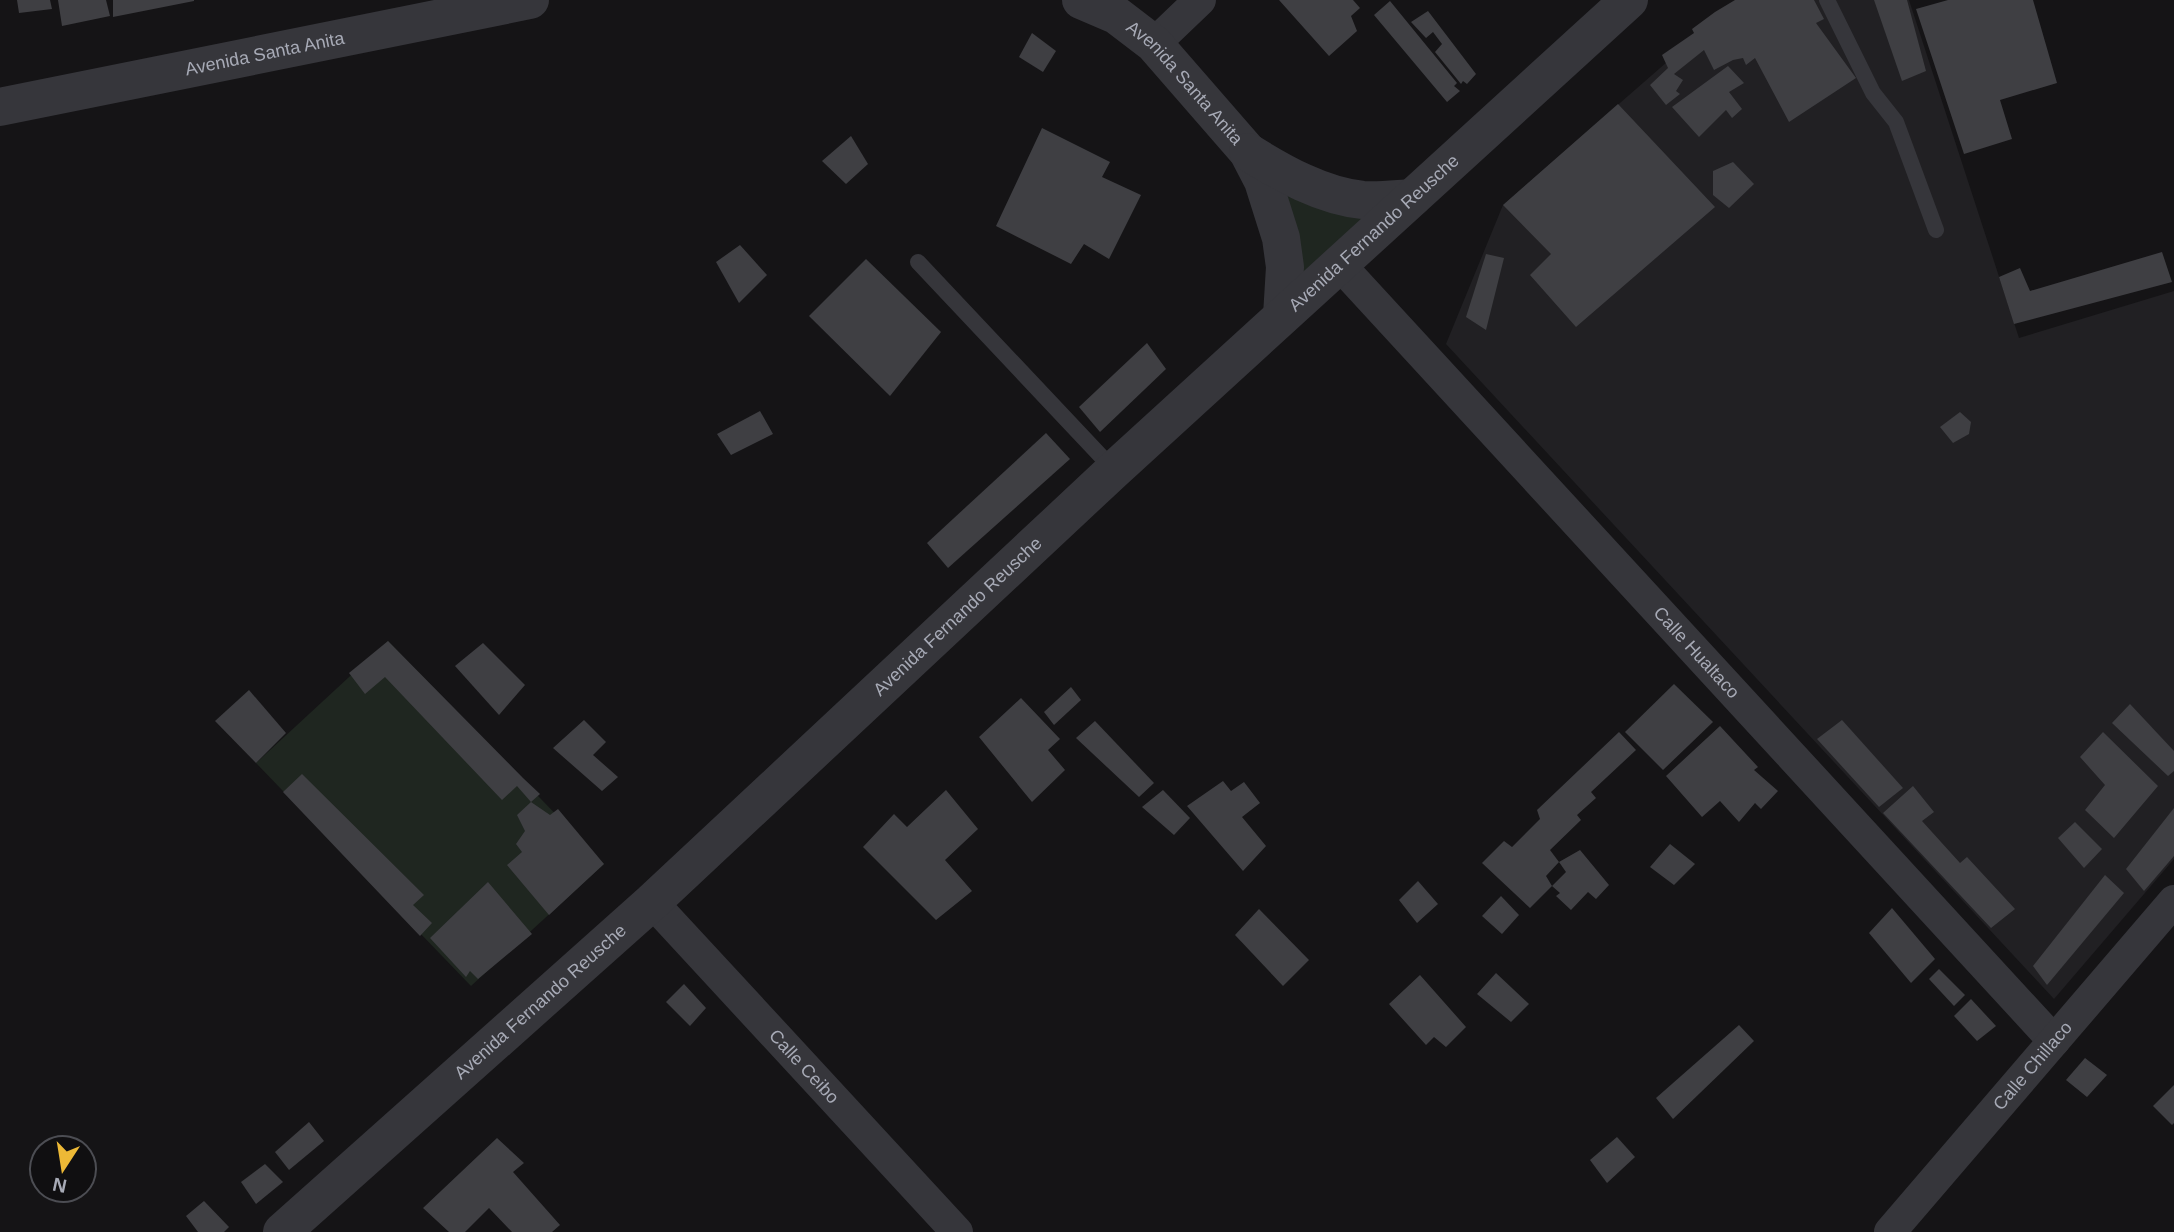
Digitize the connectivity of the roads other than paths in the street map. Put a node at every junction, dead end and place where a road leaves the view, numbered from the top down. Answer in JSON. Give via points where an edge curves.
{"nodes":[{"id":1,"x":530,"y":0,"type":"edge"},
{"id":2,"x":1081,"y":0,"type":"edge"},
{"id":3,"x":1199,"y":0,"type":"edge"},
{"id":4,"x":1629,"y":0,"type":"edge"},
{"id":5,"x":1827,"y":0,"type":"edge"},
{"id":6,"x":1154,"y":44,"type":"junction"},
{"id":7,"x":0,"y":107,"type":"edge"},
{"id":8,"x":1248,"y":152,"type":"junction"},
{"id":9,"x":1412,"y":198,"type":"junction"},
{"id":10,"x":1936,"y":230,"type":"dead end"},
{"id":11,"x":918,"y":262,"type":"dead end"},
{"id":12,"x":1339,"y":264,"type":"junction"},
{"id":13,"x":1282,"y":316,"type":"junction"},
{"id":14,"x":1114,"y":470,"type":"junction"},
{"id":15,"x":2174,"y":901,"type":"edge"},
{"id":16,"x":652,"y":902,"type":"junction"},
{"id":17,"x":2054,"y":1041,"type":"junction"},
{"id":18,"x":282,"y":1232,"type":"edge"},
{"id":19,"x":957,"y":1232,"type":"edge"},
{"id":20,"x":1890,"y":1232,"type":"edge"}],
"edges":[{"from":1,"to":7,"type":"street","name":"Avenida Santa Anita"},
{"from":2,"to":6,"type":"street","name":"Avenida Santa Anita","via":[[1115,15]]},
{"from":3,"to":6,"type":"street"},
{"from":4,"to":9,"type":"street","name":"Avenida Fernando Reusche"},
{"from":5,"to":10,"type":"lane","via":[[1873,93],[1896,122]]},
{"from":6,"to":8,"type":"street","name":"Avenida Santa Anita"},
{"from":8,"to":9,"type":"street","name":"Avenida Santa Anita","via":[[1331,193],[1360,200]]},
{"from":8,"to":13,"type":"street","name":"Avenida Santa Anita","via":[[1264,181],[1281,238],[1285,267]]},
{"from":9,"to":12,"type":"street","name":"Avenida Fernando Reusche"},
{"from":11,"to":14,"type":"lane"},
{"from":12,"to":13,"type":"street","name":"Avenida Fernando Reusche"},
{"from":12,"to":17,"type":"street","name":"Calle Hualtaco"},
{"from":13,"to":14,"type":"street","name":"Avenida Fernando Reusche"},
{"from":14,"to":16,"type":"street","name":"Avenida Fernando Reusche"},
{"from":15,"to":17,"type":"street","name":"Calle Chillaco"},
{"from":16,"to":18,"type":"street","name":"Avenida Fernando Reusche"},
{"from":16,"to":19,"type":"street","name":"Calle Ceibo"},
{"from":17,"to":20,"type":"street","name":"Calle Chillaco"}]}
